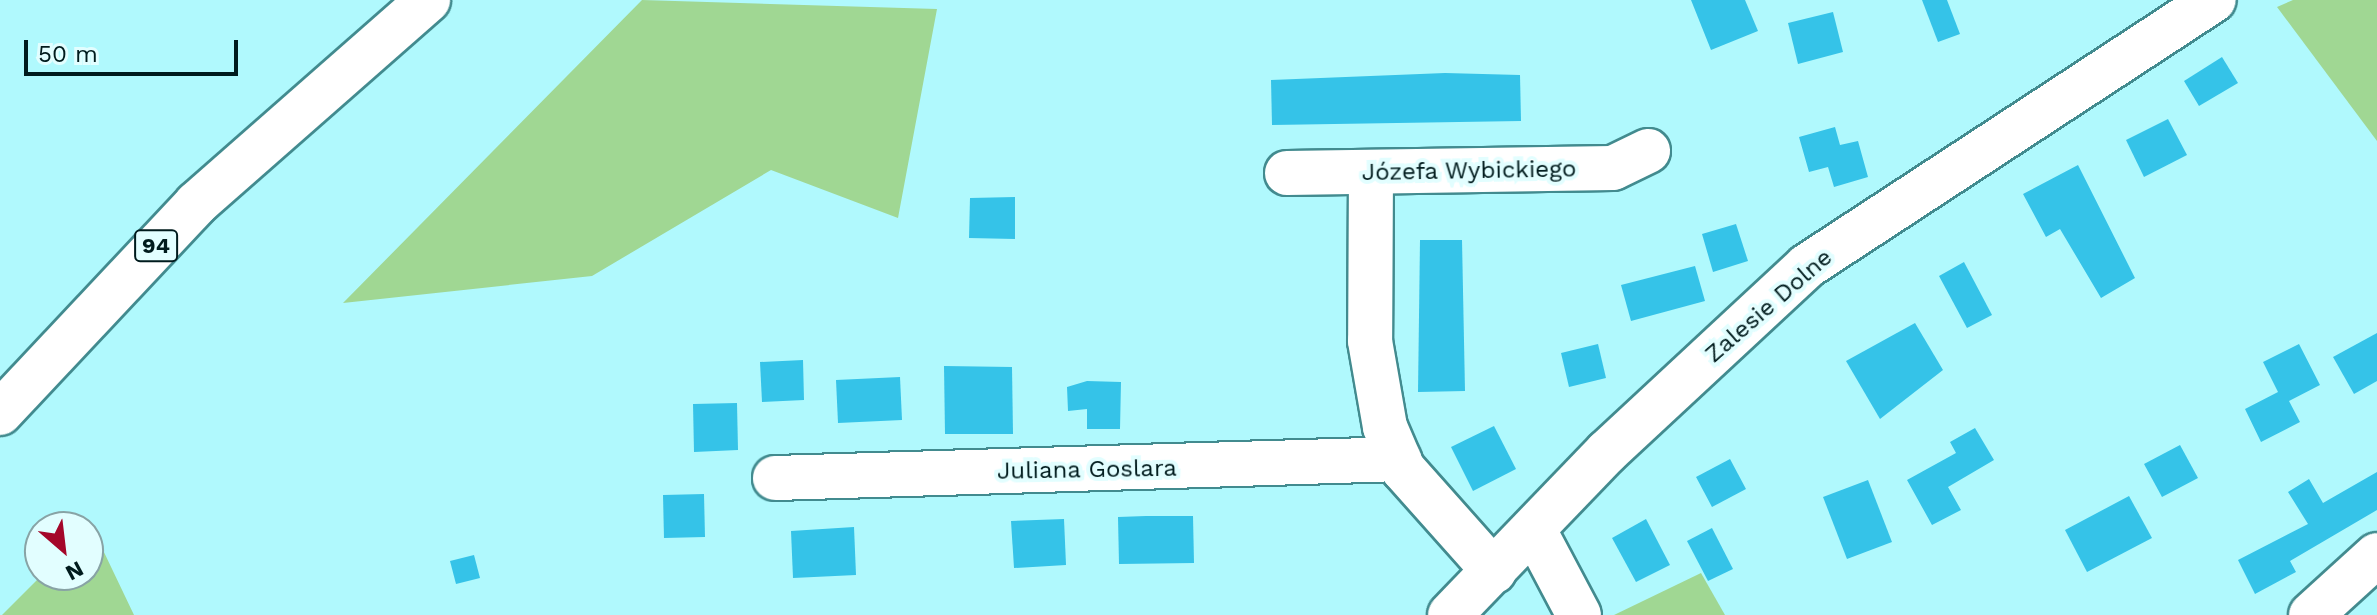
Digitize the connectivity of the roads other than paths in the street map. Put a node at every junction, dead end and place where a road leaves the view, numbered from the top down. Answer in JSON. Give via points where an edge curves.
{"nodes":[{"id":1,"x":428,"y":0,"type":"edge"},
{"id":2,"x":2214,"y":0,"type":"edge"},
{"id":3,"x":1648,"y":151,"type":"dead end"},
{"id":4,"x":1371,"y":172,"type":"junction"},
{"id":5,"x":1287,"y":173,"type":"dead end"},
{"id":6,"x":0,"y":413,"type":"edge"},
{"id":7,"x":1399,"y":459,"type":"junction"},
{"id":8,"x":775,"y":478,"type":"dead end"},
{"id":9,"x":1534,"y":530,"type":"junction"},
{"id":10,"x":2377,"y":555,"type":"edge"},
{"id":11,"x":1494,"y":571,"type":"junction"},
{"id":12,"x":1450,"y":615,"type":"edge"},
{"id":13,"x":1579,"y":615,"type":"edge"},
{"id":14,"x":2311,"y":615,"type":"edge"}],
"edges":[{"from":1,"to":6,"type":"street","number":"94","via":[[196,204]]},
{"from":2,"to":9,"type":"street","name":"Zalesie Dolne","via":[[1807,266]]},
{"from":3,"to":4,"type":"street","name":"Józefa Wybickiego","via":[[1613,168]]},
{"from":4,"to":5,"type":"street","name":"Józefa Wybickiego"},
{"from":4,"to":7,"type":"street","via":[[1370,341],[1385,427]]},
{"from":7,"to":8,"type":"street","name":"Juliana Goslara"},
{"from":7,"to":11,"type":"street"},
{"from":9,"to":11,"type":"street","name":"Zalesie Dolne"},
{"from":9,"to":13,"type":"street"},
{"from":10,"to":14,"type":"street"},
{"from":11,"to":12,"type":"street","name":"Zalesie Dolne"}]}
